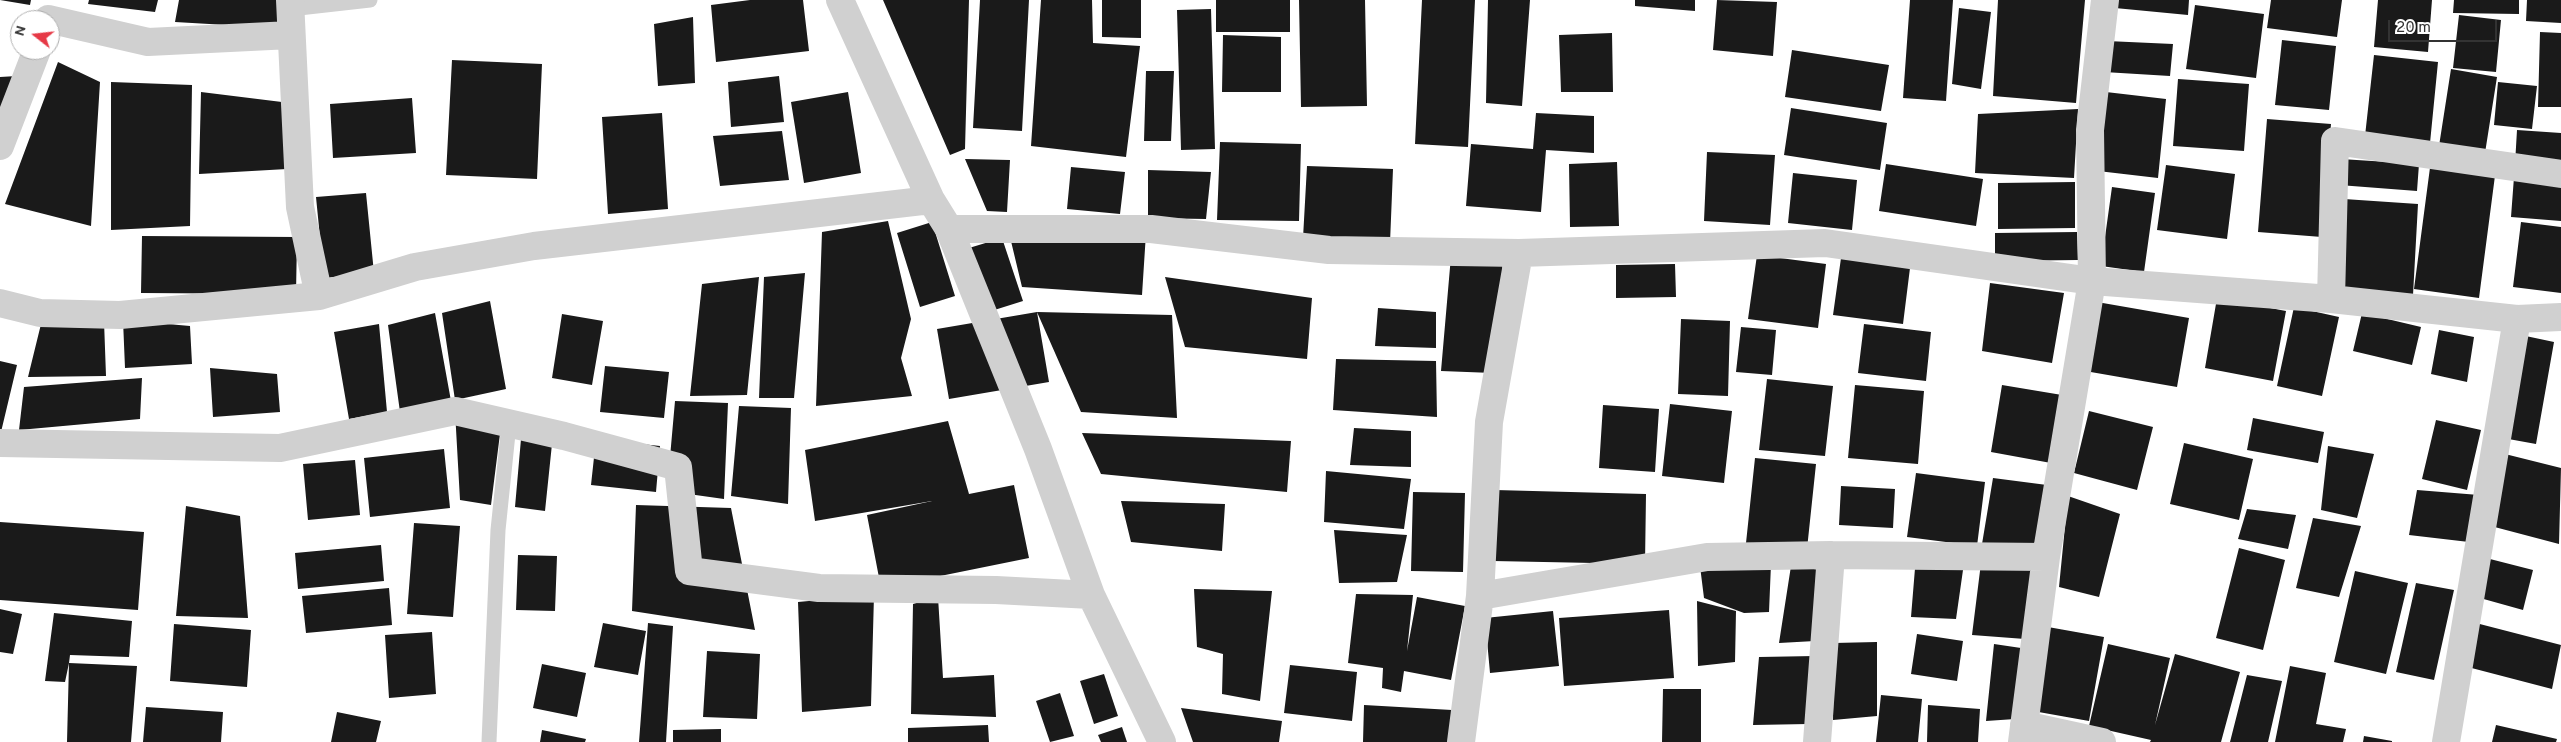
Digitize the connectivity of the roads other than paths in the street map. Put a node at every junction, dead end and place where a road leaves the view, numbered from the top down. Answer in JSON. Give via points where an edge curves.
{"nodes":[{"id":1,"x":370,"y":0,"type":"edge"},
{"id":2,"x":840,"y":0,"type":"edge"},
{"id":3,"x":2104,"y":0,"type":"edge"},
{"id":4,"x":290,"y":15,"type":"edge"},
{"id":5,"x":60,"y":16,"type":"edge"},
{"id":6,"x":32,"y":60,"type":"edge"},
{"id":7,"x":0,"y":146,"type":"edge"},
{"id":8,"x":2561,"y":174,"type":"edge"},
{"id":9,"x":931,"y":200,"type":"junction"},
{"id":10,"x":949,"y":229,"type":"junction"},
{"id":11,"x":1519,"y":252,"type":"junction"},
{"id":12,"x":2092,"y":281,"type":"junction"},
{"id":13,"x":319,"y":296,"type":"junction"},
{"id":14,"x":2331,"y":299,"type":"junction"},
{"id":15,"x":0,"y":303,"type":"edge"},
{"id":16,"x":2561,"y":317,"type":"edge"},
{"id":17,"x":2517,"y":319,"type":"junction"},
{"id":18,"x":510,"y":424,"type":"junction"},
{"id":19,"x":0,"y":443,"type":"edge"},
{"id":20,"x":1831,"y":555,"type":"junction"},
{"id":21,"x":2046,"y":557,"type":"junction"},
{"id":22,"x":1091,"y":595,"type":"junction"},
{"id":23,"x":1480,"y":596,"type":"junction"},
{"id":24,"x":2023,"y":734,"type":"edge"},
{"id":25,"x":489,"y":742,"type":"edge"},
{"id":26,"x":1162,"y":742,"type":"edge"},
{"id":27,"x":1461,"y":742,"type":"edge"},
{"id":28,"x":1817,"y":742,"type":"edge"},
{"id":29,"x":2102,"y":742,"type":"edge"},
{"id":30,"x":2446,"y":742,"type":"edge"}],
"edges":[{"from":1,"to":4,"type":"lane"},
{"from":2,"to":9,"type":"street"},
{"from":3,"to":12,"type":"street","via":[[2090,130]]},
{"from":4,"to":5,"type":"street","via":[[148,42]]},
{"from":4,"to":13,"type":"street","via":[[300,207]]},
{"from":6,"to":7,"type":"street"},
{"from":8,"to":14,"type":"street","via":[[2335,141]]},
{"from":9,"to":10,"type":"street"},
{"from":9,"to":13,"type":"street","via":[[534,246],[415,267]]},
{"from":10,"to":11,"type":"street","via":[[1151,229],[1329,250]]},
{"from":10,"to":22,"type":"street","via":[[1038,449]]},
{"from":11,"to":12,"type":"street","via":[[1825,243]]},
{"from":11,"to":23,"type":"street","via":[[1490,422]]},
{"from":12,"to":14,"type":"street"},
{"from":12,"to":21,"type":"street"},
{"from":13,"to":15,"type":"street","via":[[120,315],[40,313]]},
{"from":14,"to":17,"type":"street"},
{"from":16,"to":17,"type":"street"},
{"from":17,"to":30,"type":"street"},
{"from":18,"to":19,"type":"street","via":[[455,412],[280,448]]},
{"from":18,"to":22,"type":"street","via":[[678,467],[689,571],[819,588],[996,590]]},
{"from":18,"to":25,"type":"lane","via":[[498,530]]},
{"from":20,"to":21,"type":"street"},
{"from":20,"to":23,"type":"street","via":[[1707,557]]},
{"from":20,"to":28,"type":"street"},
{"from":21,"to":24,"type":"street"},
{"from":22,"to":26,"type":"street"},
{"from":23,"to":27,"type":"street"},
{"from":24,"to":29,"type":"street"}]}
